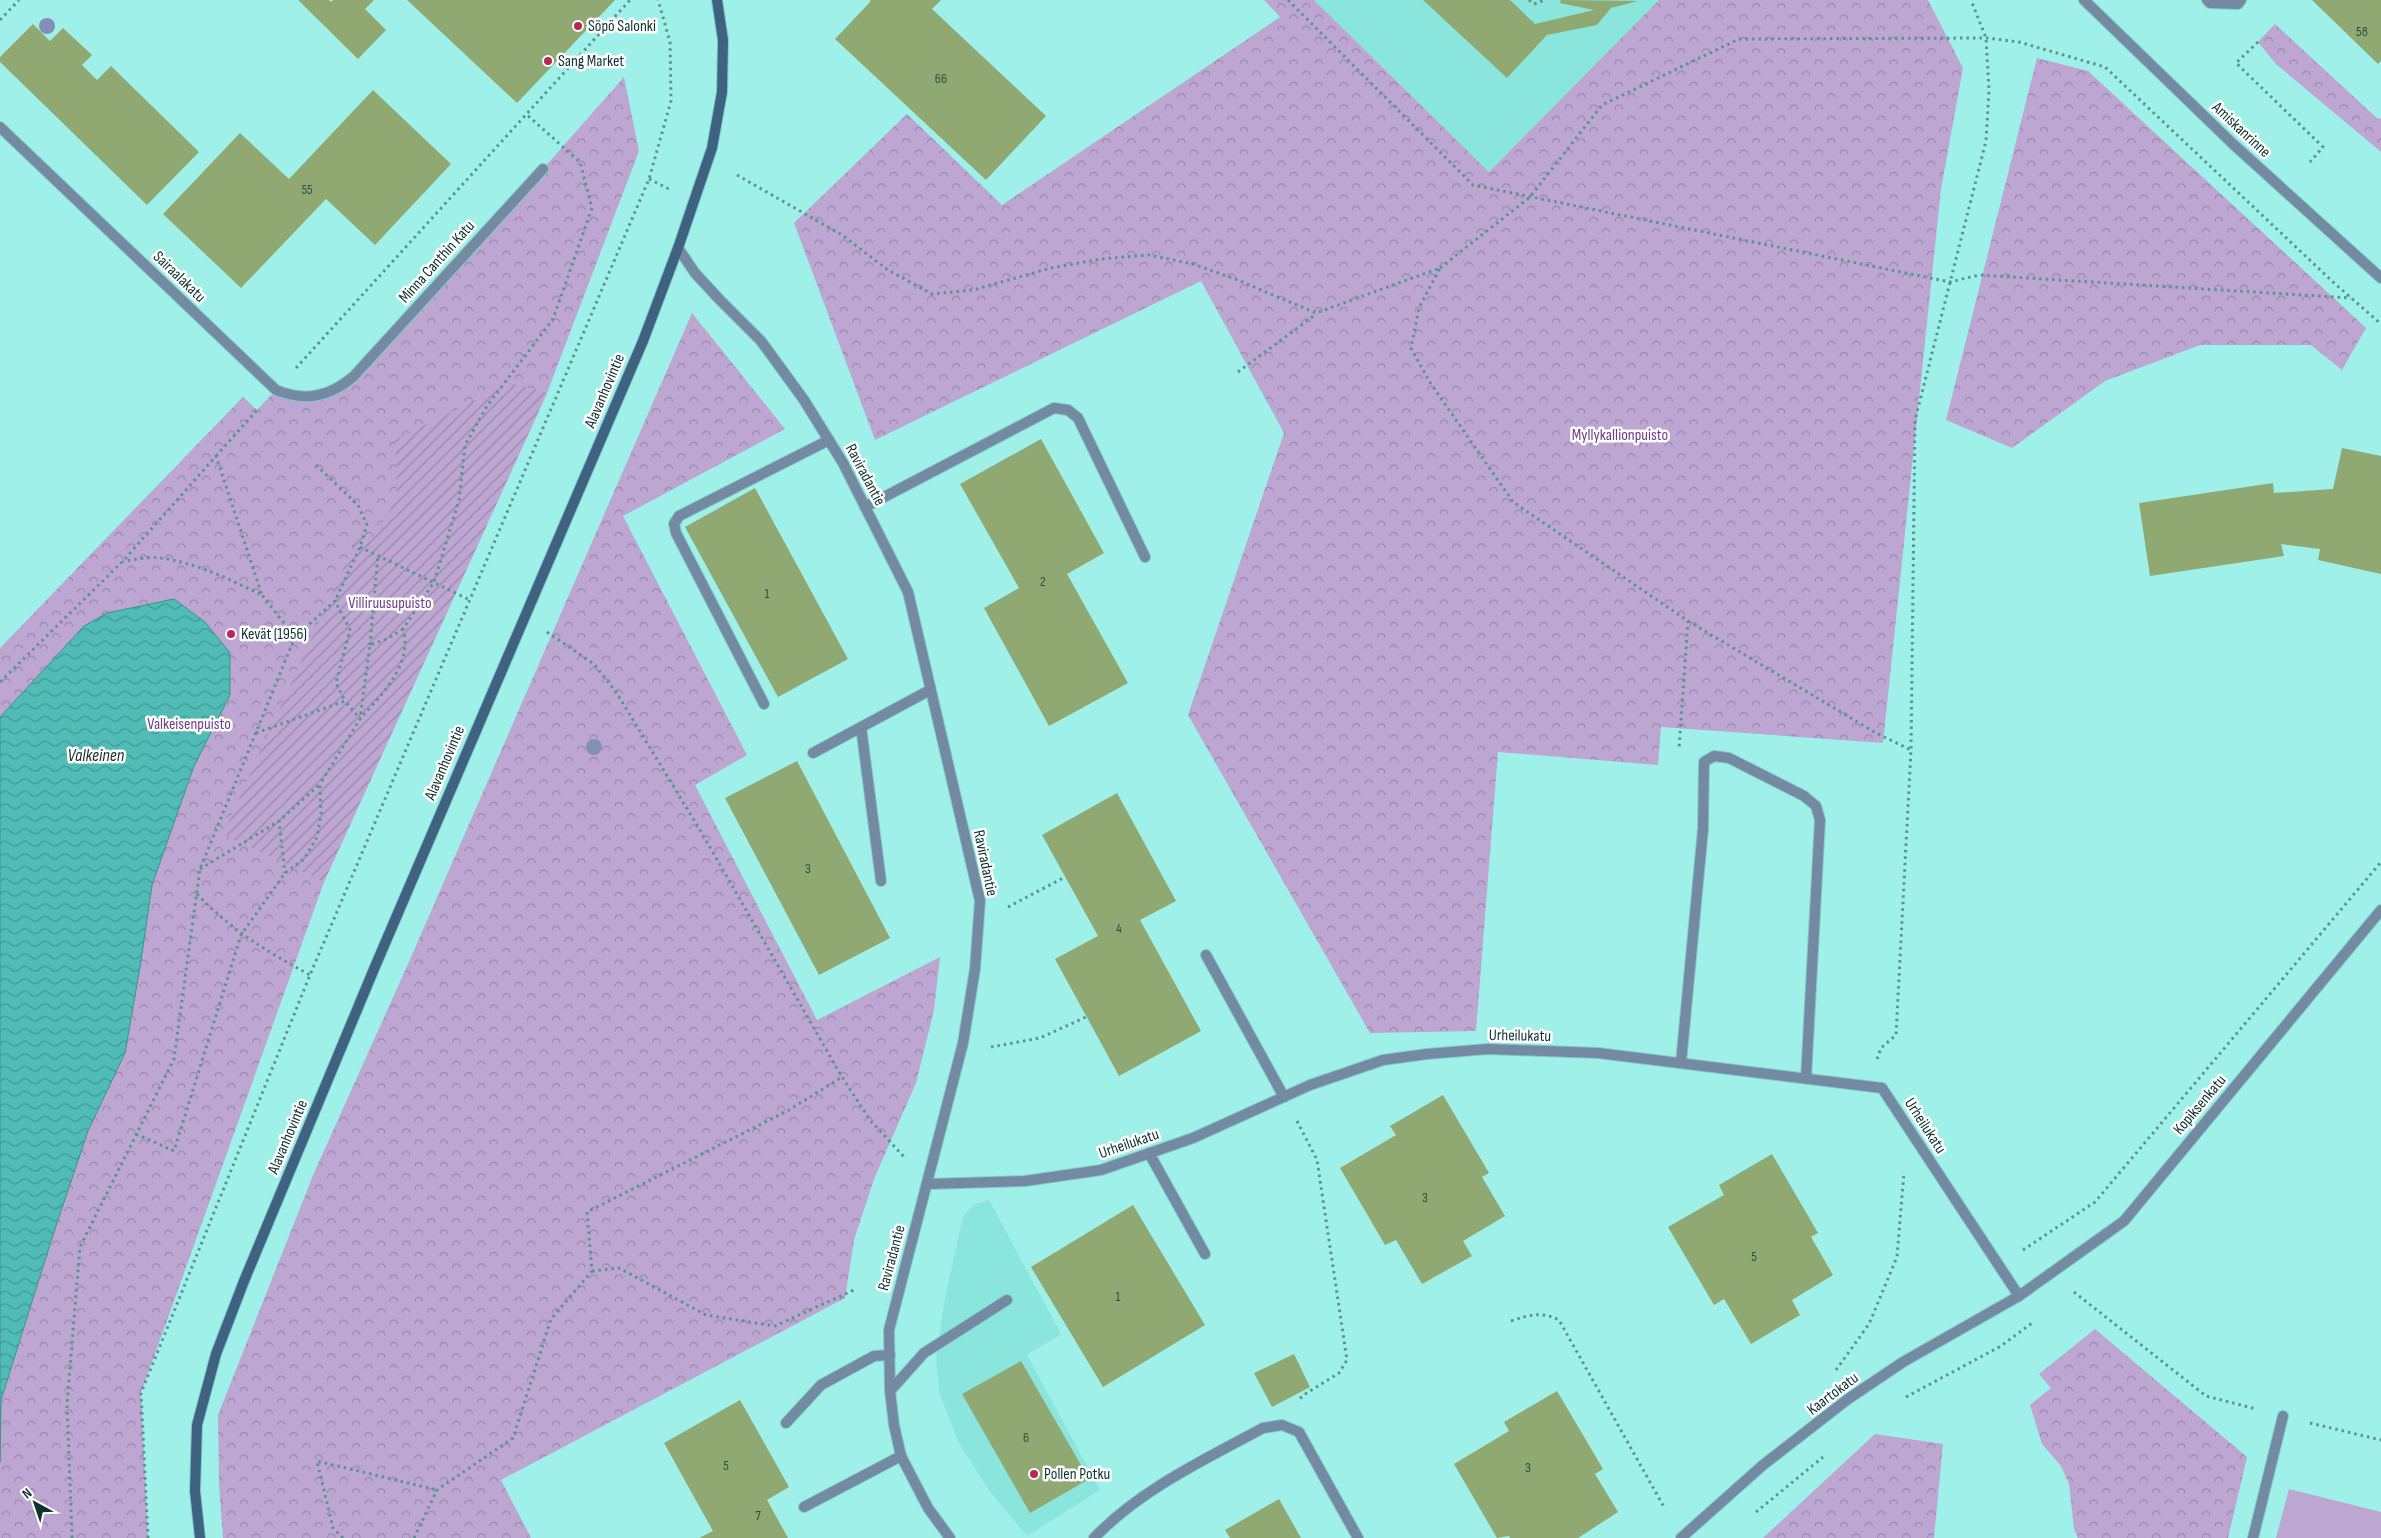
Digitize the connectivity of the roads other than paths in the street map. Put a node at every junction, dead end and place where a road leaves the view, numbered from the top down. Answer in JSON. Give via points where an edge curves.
{"nodes":[{"id":1,"x":717,"y":0,"type":"edge"},
{"id":2,"x":2084,"y":0,"type":"edge"},
{"id":3,"x":2207,"y":0,"type":"edge"},
{"id":4,"x":2242,"y":0,"type":"edge"},
{"id":5,"x":0,"y":127,"type":"edge"},
{"id":6,"x":543,"y":169,"type":"dead end"},
{"id":7,"x":678,"y":248,"type":"junction"},
{"id":8,"x":2381,"y":278,"type":"edge"},
{"id":9,"x":354,"y":376,"type":"joint"},
{"id":10,"x":829,"y":440,"type":"junction"},
{"id":11,"x":865,"y":507,"type":"junction"},
{"id":12,"x":1144,"y":557,"type":"dead end"},
{"id":13,"x":930,"y":690,"type":"junction"},
{"id":14,"x":764,"y":704,"type":"dead end"},
{"id":15,"x":861,"y":727,"type":"junction"},
{"id":16,"x":812,"y":753,"type":"dead end"},
{"id":17,"x":881,"y":881,"type":"dead end"},
{"id":18,"x":2381,"y":910,"type":"edge"},
{"id":19,"x":1206,"y":956,"type":"dead end"},
{"id":20,"x":1681,"y":1062,"type":"junction"},
{"id":21,"x":1806,"y":1078,"type":"junction"},
{"id":22,"x":1284,"y":1097,"type":"junction"},
{"id":23,"x":1149,"y":1153,"type":"junction"},
{"id":24,"x":928,"y":1184,"type":"junction"},
{"id":25,"x":1205,"y":1254,"type":"dead end"},
{"id":26,"x":2019,"y":1296,"type":"junction"},
{"id":27,"x":1007,"y":1300,"type":"dead end"},
{"id":28,"x":890,"y":1355,"type":"junction"},
{"id":29,"x":890,"y":1391,"type":"junction"},
{"id":30,"x":2283,"y":1416,"type":"road end"},
{"id":31,"x":786,"y":1423,"type":"dead end"},
{"id":32,"x":901,"y":1456,"type":"junction"},
{"id":33,"x":804,"y":1507,"type":"dead end"},
{"id":34,"x":200,"y":1538,"type":"edge"},
{"id":35,"x":950,"y":1538,"type":"edge"},
{"id":36,"x":1094,"y":1538,"type":"edge"},
{"id":37,"x":1358,"y":1538,"type":"edge"},
{"id":38,"x":1681,"y":1538,"type":"edge"},
{"id":39,"x":2253,"y":1538,"type":"edge"}],
"edges":[{"from":1,"to":7,"type":"main road","name":"Alavanhovintie","via":[[723,40],[722,92],[712,148]]},
{"from":2,"to":8,"type":"street","name":"Amiskanrinne","via":[[2232,144]]},
{"from":3,"to":4,"type":"street","via":[[2210,3],[2238,4]]},
{"from":5,"to":9,"type":"street","name":"Sairaalakatu","via":[[276,390],[291,396],[328,393]]},
{"from":6,"to":9,"type":"street","name":"Minna Canthin Katu"},
{"from":7,"to":10,"type":"street","name":"Raviradantie","via":[[695,273],[761,341]]},
{"from":7,"to":34,"type":"main road","name":"Alavanhovintie","via":[[642,341],[374,969],[216,1354],[197,1425],[195,1491]]},
{"from":10,"to":11,"type":"street","name":"Raviradantie"},
{"from":10,"to":14,"type":"street","via":[[679,516],[674,524]]},
{"from":11,"to":12,"type":"street","via":[[1054,408],[1068,410],[1078,418]]},
{"from":11,"to":13,"type":"street","name":"Raviradantie","via":[[908,592]]},
{"from":13,"to":15,"type":"street"},
{"from":13,"to":24,"type":"street","name":"Raviradantie","via":[[980,901],[975,969],[963,1043]]},
{"from":15,"to":16,"type":"street"},
{"from":15,"to":17,"type":"street"},
{"from":18,"to":26,"type":"street","name":"Kopiksenkatu","via":[[2124,1221]]},
{"from":19,"to":22,"type":"street"},
{"from":20,"to":21,"type":"street","name":"Urheilukatu"},
{"from":20,"to":21,"type":"street","via":[[1703,829],[1704,762],[1714,756],[1729,758],[1804,796],[1816,806],[1820,820]]},
{"from":20,"to":22,"type":"street","name":"Urheilukatu","via":[[1589,1052],[1488,1049],[1428,1054],[1383,1060]]},
{"from":21,"to":26,"type":"street","name":"Urheilukatu","via":[[1882,1088]]},
{"from":22,"to":23,"type":"street","name":"Urheilukatu","via":[[1193,1138]]},
{"from":23,"to":24,"type":"street","name":"Urheilukatu","via":[[1101,1170],[1025,1181]]},
{"from":23,"to":25,"type":"street"},
{"from":24,"to":28,"type":"street","name":"Raviradantie","via":[[889,1330]]},
{"from":26,"to":38,"type":"street","name":"Kaartokatu","via":[[1903,1362],[1848,1400],[1763,1465]]},
{"from":27,"to":29,"type":"street","via":[[924,1353]]},
{"from":28,"to":29,"type":"street","name":"Raviradantie"},
{"from":28,"to":31,"type":"street","via":[[874,1356],[821,1386]]},
{"from":29,"to":32,"type":"street","name":"Raviradantie"},
{"from":30,"to":39,"type":"street"},
{"from":32,"to":33,"type":"street"},
{"from":32,"to":35,"type":"street","name":"Raviradantie","via":[[928,1508]]},
{"from":36,"to":37,"type":"street","via":[[1115,1516],[1151,1491],[1264,1428],[1282,1425],[1299,1432]]}]}
